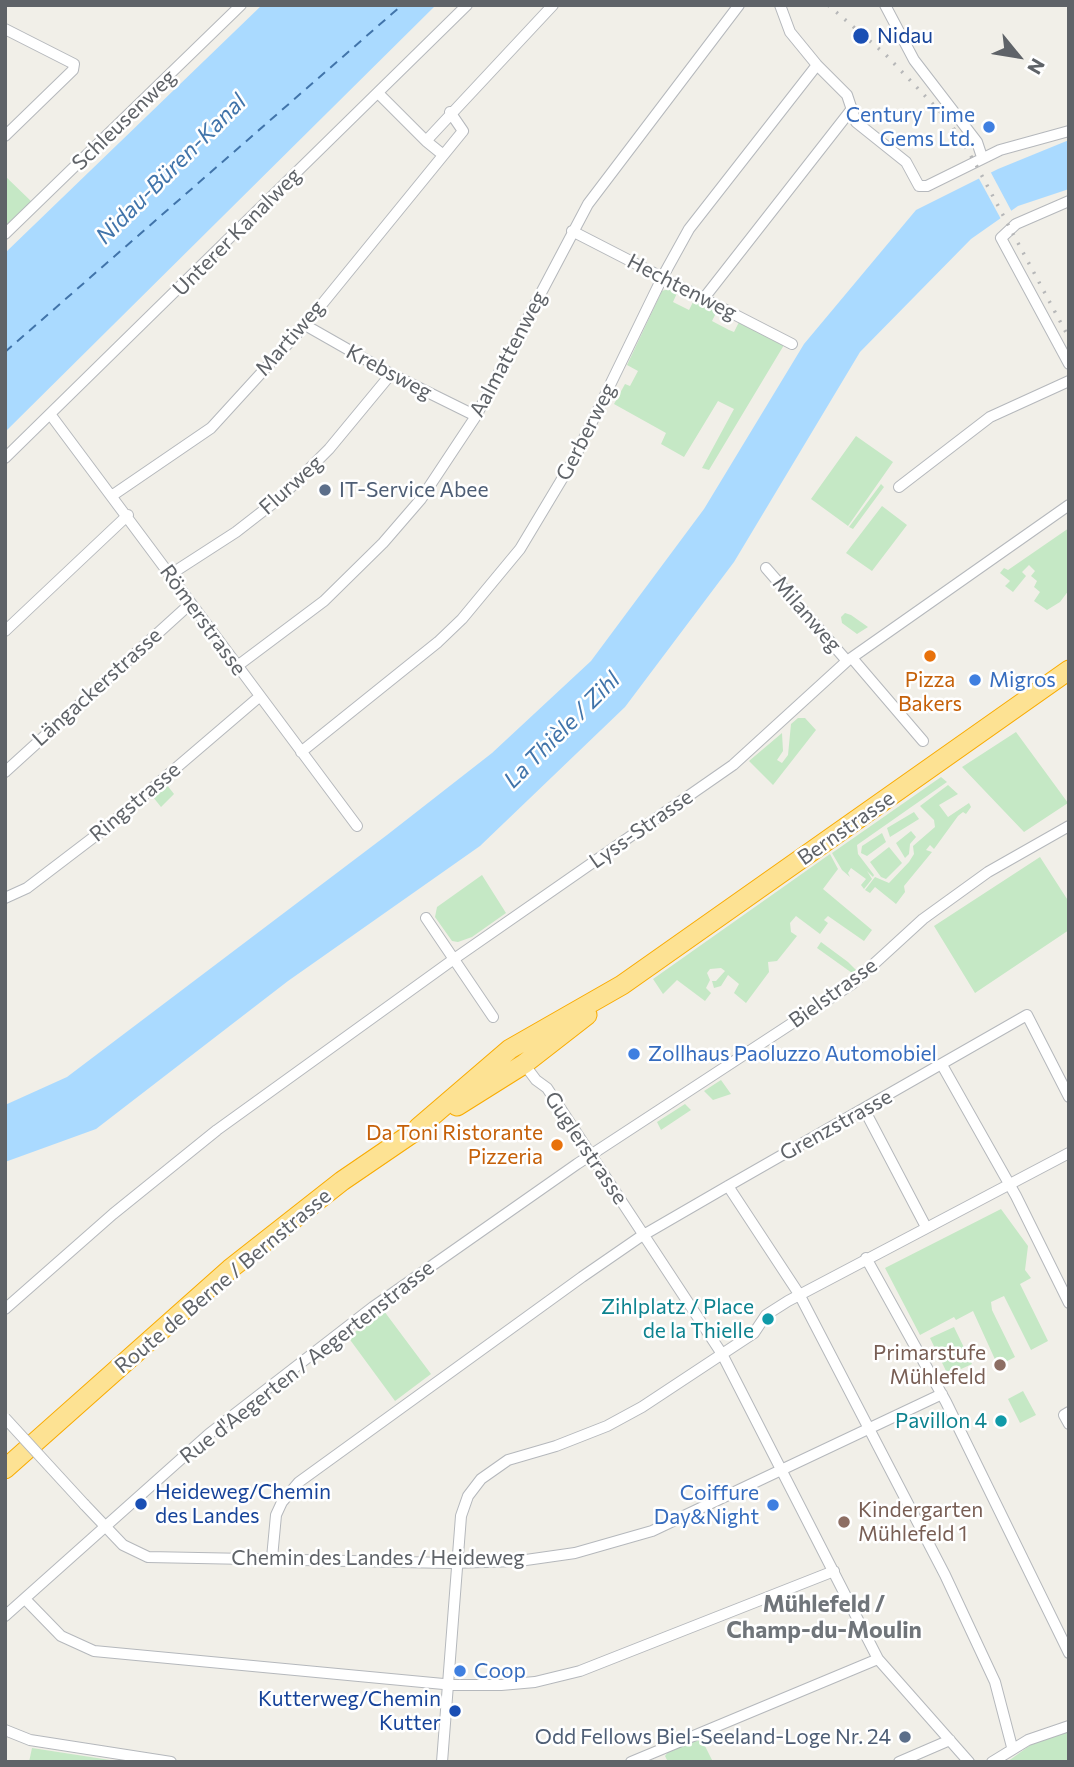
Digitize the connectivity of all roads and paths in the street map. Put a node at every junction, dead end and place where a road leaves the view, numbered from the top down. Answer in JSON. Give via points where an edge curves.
{"nodes":[{"id":1,"x":241,"y":5,"type":"edge"},
{"id":2,"x":467,"y":5,"type":"edge"},
{"id":3,"x":554,"y":5,"type":"edge"},
{"id":4,"x":738,"y":5,"type":"edge"},
{"id":5,"x":780,"y":5,"type":"edge"},
{"id":6,"x":885,"y":5,"type":"edge"},
{"id":7,"x":5,"y":29,"type":"edge"},
{"id":8,"x":817,"y":65,"type":"junction"},
{"id":9,"x":378,"y":93,"type":"junction"},
{"id":10,"x":851,"y":110,"type":"junction"},
{"id":11,"x":450,"y":112,"type":"junction"},
{"id":12,"x":1069,"y":131,"type":"edge"},
{"id":13,"x":5,"y":136,"type":"edge"},
{"id":14,"x":426,"y":141,"type":"junction"},
{"id":15,"x":442,"y":154,"type":"junction"},
{"id":16,"x":982,"y":157,"type":"junction"},
{"id":17,"x":1069,"y":201,"type":"edge"},
{"id":18,"x":572,"y":231,"type":"junction"},
{"id":19,"x":5,"y":234,"type":"edge"},
{"id":20,"x":663,"y":276,"type":"junction"},
{"id":21,"x":704,"y":298,"type":"junction"},
{"id":22,"x":304,"y":325,"type":"junction"},
{"id":23,"x":792,"y":344,"type":"dead end"},
{"id":24,"x":1069,"y":364,"type":"edge"},
{"id":25,"x":391,"y":374,"type":"junction"},
{"id":26,"x":1069,"y":380,"type":"edge"},
{"id":27,"x":50,"y":414,"type":"junction"},
{"id":28,"x":476,"y":416,"type":"junction"},
{"id":29,"x":5,"y":458,"type":"edge"},
{"id":30,"x":899,"y":487,"type":"dead end"},
{"id":31,"x":113,"y":495,"type":"junction"},
{"id":32,"x":1069,"y":505,"type":"edge"},
{"id":33,"x":128,"y":515,"type":"junction"},
{"id":34,"x":766,"y":568,"type":"dead end"},
{"id":35,"x":171,"y":574,"type":"junction"},
{"id":36,"x":190,"y":604,"type":"junction"},
{"id":37,"x":5,"y":631,"type":"edge"},
{"id":38,"x":850,"y":659,"type":"junction"},
{"id":39,"x":236,"y":667,"type":"junction"},
{"id":40,"x":1069,"y":670,"type":"edge"},
{"id":41,"x":258,"y":697,"type":"junction"},
{"id":42,"x":923,"y":741,"type":"dead end"},
{"id":43,"x":301,"y":752,"type":"junction"},
{"id":44,"x":5,"y":772,"type":"edge"},
{"id":45,"x":357,"y":826,"type":"dead end"},
{"id":46,"x":1069,"y":826,"type":"edge"},
{"id":47,"x":5,"y":898,"type":"edge"},
{"id":48,"x":426,"y":918,"type":"dead end"},
{"id":49,"x":454,"y":959,"type":"junction"},
{"id":50,"x":622,"y":985,"type":"junction"},
{"id":51,"x":493,"y":1017,"type":"dead end"},
{"id":52,"x":543,"y":1028,"type":"junction"},
{"id":53,"x":524,"y":1064,"type":"junction"},
{"id":54,"x":942,"y":1065,"type":"junction"},
{"id":55,"x":1069,"y":1097,"type":"edge"},
{"id":56,"x":864,"y":1109,"type":"junction"},
{"id":57,"x":418,"y":1128,"type":"junction"},
{"id":58,"x":1069,"y":1153,"type":"edge"},
{"id":59,"x":592,"y":1154,"type":"junction"},
{"id":60,"x":1010,"y":1185,"type":"junction"},
{"id":61,"x":728,"y":1186,"type":"junction"},
{"id":62,"x":926,"y":1227,"type":"junction"},
{"id":63,"x":645,"y":1235,"type":"junction"},
{"id":64,"x":866,"y":1258,"type":"junction"},
{"id":65,"x":799,"y":1294,"type":"junction"},
{"id":66,"x":1069,"y":1303,"type":"edge"},
{"id":67,"x":5,"y":1309,"type":"edge"},
{"id":68,"x":722,"y":1354,"type":"junction"},
{"id":69,"x":942,"y":1394,"type":"junction"},
{"id":70,"x":1069,"y":1412,"type":"edge"},
{"id":71,"x":5,"y":1418,"type":"edge"},
{"id":72,"x":1069,"y":1424,"type":"edge"},
{"id":73,"x":869,"y":1429,"type":"junction"},
{"id":74,"x":5,"y":1469,"type":"edge"},
{"id":75,"x":783,"y":1470,"type":"junction"},
{"id":76,"x":105,"y":1527,"type":"junction"},
{"id":77,"x":272,"y":1558,"type":"junction"},
{"id":78,"x":456,"y":1562,"type":"junction"},
{"id":79,"x":834,"y":1571,"type":"junction"},
{"id":80,"x":25,"y":1599,"type":"junction"},
{"id":81,"x":5,"y":1616,"type":"edge"},
{"id":82,"x":1069,"y":1653,"type":"edge"},
{"id":83,"x":878,"y":1660,"type":"junction"},
{"id":84,"x":448,"y":1684,"type":"junction"},
{"id":85,"x":1069,"y":1726,"type":"edge"},
{"id":86,"x":5,"y":1730,"type":"edge"},
{"id":87,"x":950,"y":1740,"type":"junction"},
{"id":88,"x":1012,"y":1747,"type":"junction"},
{"id":89,"x":171,"y":1762,"type":"edge"},
{"id":90,"x":442,"y":1762,"type":"edge"},
{"id":91,"x":631,"y":1762,"type":"edge"},
{"id":92,"x":899,"y":1762,"type":"edge"},
{"id":93,"x":969,"y":1762,"type":"edge"},
{"id":94,"x":992,"y":1762,"type":"edge"}],
"edges":[{"from":1,"to":19,"type":"street","name":"Schleusenweg"},
{"from":2,"to":9,"type":"street","name":"Unterer Kanalweg"},
{"from":3,"to":11,"type":"street"},
{"from":4,"to":18,"type":"street","name":"Aalmattenweg","via":[[605,178]]},
{"from":5,"to":8,"type":"street","via":[[790,32]]},
{"from":6,"to":16,"type":"street","via":[[914,60],[977,142]]},
{"from":7,"to":13,"type":"street","via":[[74,64]]},
{"from":8,"to":10,"type":"street","via":[[847,95]]},
{"from":8,"to":20,"type":"street","name":"Gerberweg","via":[[690,229]]},
{"from":9,"to":14,"type":"street"},
{"from":9,"to":27,"type":"street","name":"Unterer Kanalweg"},
{"from":10,"to":16,"type":"street","via":[[864,130],[906,162],[919,186]]},
{"from":10,"to":21,"type":"street"},
{"from":11,"to":14,"type":"street"},
{"from":11,"to":15,"type":"street","name":"Martiweg","via":[[463,131]]},
{"from":12,"to":16,"type":"street"},
{"from":14,"to":15,"type":"street"},
{"from":15,"to":22,"type":"street","name":"Martiweg"},
{"from":17,"to":24,"type":"street","via":[[1003,232],[1001,243]]},
{"from":18,"to":20,"type":"street","name":"Hechtenweg"},
{"from":18,"to":28,"type":"street","name":"Aalmattenweg"},
{"from":20,"to":21,"type":"street","name":"Hechtenweg"},
{"from":20,"to":43,"type":"street","name":"Gerberweg","via":[[574,458],[520,550],[446,635]]},
{"from":21,"to":23,"type":"street","name":"Hechtenweg"},
{"from":22,"to":25,"type":"street","name":"Krebsweg"},
{"from":22,"to":31,"type":"street","name":"Martiweg","via":[[211,428]]},
{"from":25,"to":28,"type":"street","name":"Krebsweg"},
{"from":25,"to":35,"type":"street","name":"Flurweg","via":[[330,450],[281,497]]},
{"from":26,"to":30,"type":"street","via":[[990,417]]},
{"from":27,"to":29,"type":"street","name":"Unterer Kanalweg"},
{"from":27,"to":31,"type":"street","name":"Römerstrasse"},
{"from":28,"to":39,"type":"street","name":"Aalmattenweg","via":[[421,499],[383,543],[324,600]]},
{"from":31,"to":33,"type":"street","name":"Römerstrasse"},
{"from":32,"to":38,"type":"street","name":"Lyss-Strasse"},
{"from":33,"to":35,"type":"street","name":"Römerstrasse"},
{"from":33,"to":37,"type":"street"},
{"from":34,"to":38,"type":"street","name":"Milanweg"},
{"from":35,"to":36,"type":"street","name":"Römerstrasse"},
{"from":36,"to":39,"type":"street","name":"Römerstrasse"},
{"from":36,"to":44,"type":"street","name":"Längackerstrasse"},
{"from":38,"to":42,"type":"street","name":"Milanweg"},
{"from":38,"to":49,"type":"street","name":"Lyss-Strasse","via":[[733,765]]},
{"from":39,"to":41,"type":"street","name":"Römerstrasse"},
{"from":40,"to":50,"type":"highway","name":"Bernstrasse"},
{"from":41,"to":43,"type":"street","name":"Römerstrasse"},
{"from":41,"to":47,"type":"street","name":"Ringstrasse","via":[[107,827],[36,881]]},
{"from":43,"to":45,"type":"street","name":"Römerstrasse"},
{"from":46,"to":59,"type":"street","name":"Bielstrasse","via":[[988,872],[923,919],[852,984]]},
{"from":48,"to":49,"type":"street"},
{"from":49,"to":51,"type":"street"},
{"from":49,"to":67,"type":"street","name":"Lyss-Strasse","via":[[204,1141]]},
{"from":50,"to":52,"type":"highway","name":"Bernstrasse"},
{"from":50,"to":53,"type":"highway","name":"Bernstrasse"},
{"from":52,"to":53,"type":"highway"},
{"from":52,"to":57,"type":"highway","name":"Bernstrasse","via":[[510,1049]]},
{"from":53,"to":57,"type":"highway","name":"Bernstrasse"},
{"from":53,"to":59,"type":"street","name":"Guglerstrasse","via":[[547,1088]]},
{"from":54,"to":55,"type":"street","name":"Grenzstrasse","via":[[1027,1015]]},
{"from":54,"to":56,"type":"street","name":"Grenzstrasse"},
{"from":54,"to":60,"type":"street"},
{"from":56,"to":61,"type":"street","name":"Grenzstrasse"},
{"from":56,"to":62,"type":"street"},
{"from":57,"to":74,"type":"highway","name":"Route de Berne / Bernstrasse","via":[[230,1269]]},
{"from":58,"to":60,"type":"street"},
{"from":59,"to":63,"type":"street","name":"Guglerstrasse"},
{"from":59,"to":76,"type":"street","name":"Rue d'Aegerten / Aegertenstrasse","via":[[373,1307],[228,1418]]},
{"from":60,"to":62,"type":"street"},
{"from":60,"to":66,"type":"street"},
{"from":61,"to":63,"type":"street","name":"Grenzstrasse"},
{"from":61,"to":65,"type":"street"},
{"from":62,"to":64,"type":"street"},
{"from":63,"to":68,"type":"street","name":"Guglerstrasse"},
{"from":63,"to":77,"type":"street","name":"Grenzstrasse","via":[[299,1482],[276,1515]]},
{"from":64,"to":65,"type":"street"},
{"from":64,"to":69,"type":"street"},
{"from":65,"to":68,"type":"street","via":[[766,1315],[754,1333]]},
{"from":65,"to":73,"type":"street"},
{"from":68,"to":75,"type":"street","name":"Guglerstrasse"},
{"from":68,"to":78,"type":"street","via":[[607,1426],[508,1460],[489,1471],[464,1506]]},
{"from":69,"to":73,"type":"street","name":"Chemin des Landes / Heideweg"},
{"from":69,"to":82,"type":"street"},
{"from":70,"to":72,"type":"street","via":[[1064,1415]]},
{"from":71,"to":76,"type":"street","name":"Chemin des Landes / Heideweg","bridge":true},
{"from":73,"to":75,"type":"street","name":"Chemin des Landes / Heideweg"},
{"from":73,"to":88,"type":"street","via":[[995,1682]]},
{"from":75,"to":78,"type":"street","name":"Chemin des Landes / Heideweg","via":[[690,1515],[611,1545],[519,1561]]},
{"from":75,"to":79,"type":"street","name":"Guglerstrasse"},
{"from":76,"to":77,"type":"street","name":"Chemin des Landes / Heideweg","via":[[131,1551],[148,1557]]},
{"from":76,"to":80,"type":"street","name":"Rue d'Aegerten / Aegertenstrasse"},
{"from":77,"to":78,"type":"street","name":"Chemin des Landes / Heideweg"},
{"from":78,"to":84,"type":"street"},
{"from":79,"to":83,"type":"street","name":"Guglerstrasse"},
{"from":79,"to":84,"type":"street","via":[[580,1671],[535,1682]]},
{"from":80,"to":81,"type":"street","name":"Rue d'Aegerten / Aegertenstrasse"},
{"from":80,"to":84,"type":"street","via":[[61,1636],[94,1651]]},
{"from":83,"to":87,"type":"street","name":"Guglerstrasse"},
{"from":83,"to":91,"type":"street"},
{"from":84,"to":90,"type":"street"},
{"from":85,"to":88,"type":"street"},
{"from":86,"to":89,"type":"street","via":[[30,1740]]},
{"from":87,"to":92,"type":"street"},
{"from":87,"to":93,"type":"street","name":"Guglerstrasse"},
{"from":88,"to":94,"type":"street"}]}
